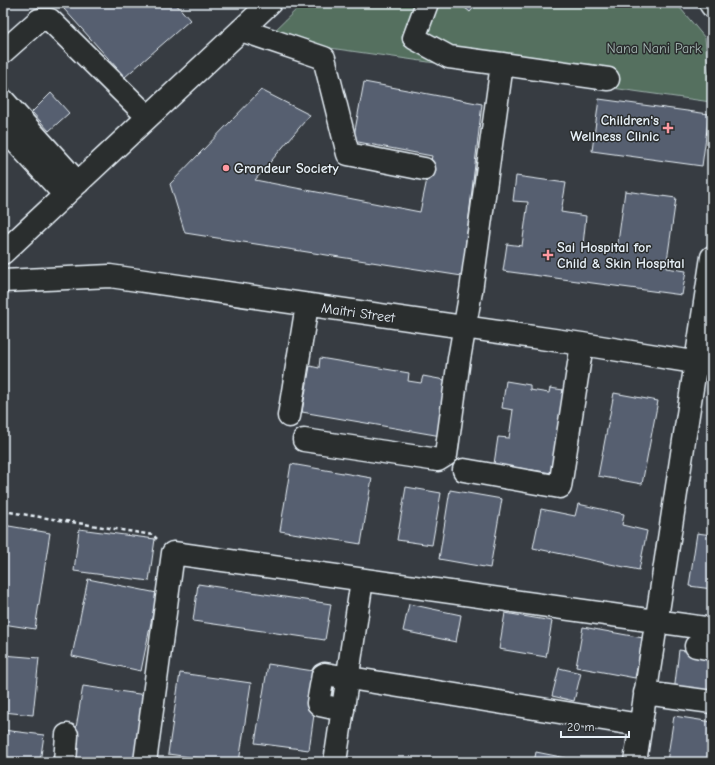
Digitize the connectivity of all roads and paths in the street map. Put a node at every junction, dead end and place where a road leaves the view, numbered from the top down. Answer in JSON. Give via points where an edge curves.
{"nodes":[{"id":1,"x":270,"y":3,"type":"edge"},
{"id":2,"x":427,"y":3,"type":"edge"},
{"id":3,"x":710,"y":3,"type":"edge"},
{"id":4,"x":712,"y":6,"type":"edge"},
{"id":5,"x":241,"y":30,"type":"junction"},
{"id":6,"x":3,"y":52,"type":"edge"},
{"id":7,"x":502,"y":64,"type":"junction"},
{"id":8,"x":608,"y":79,"type":"dead end"},
{"id":9,"x":3,"y":100,"type":"edge"},
{"id":10,"x":148,"y":117,"type":"junction"},
{"id":11,"x":3,"y":128,"type":"edge"},
{"id":12,"x":424,"y":169,"type":"dead end"},
{"id":13,"x":71,"y":189,"type":"junction"},
{"id":14,"x":3,"y":253,"type":"edge"},
{"id":15,"x":712,"y":257,"type":"edge"},
{"id":16,"x":3,"y":281,"type":"edge"},
{"id":17,"x":307,"y":305,"type":"junction"},
{"id":18,"x":465,"y":328,"type":"junction"},
{"id":19,"x":582,"y":344,"type":"junction"},
{"id":20,"x":703,"y":364,"type":"edge"},
{"id":21,"x":289,"y":416,"type":"dead end"},
{"id":22,"x":304,"y":440,"type":"dead end"},
{"id":23,"x":464,"y":470,"type":"dead end"},
{"id":24,"x":3,"y":511,"type":"edge"},
{"id":25,"x":173,"y":553,"type":"junction"},
{"id":26,"x":362,"y":580,"type":"junction"},
{"id":27,"x":656,"y":621,"type":"junction"},
{"id":28,"x":712,"y":629,"type":"edge"},
{"id":29,"x":348,"y":678,"type":"junction"},
{"id":30,"x":645,"y":693,"type":"junction"},
{"id":31,"x":712,"y":702,"type":"edge"},
{"id":32,"x":640,"y":725,"type":"junction"},
{"id":33,"x":67,"y":735,"type":"dead end"},
{"id":34,"x":65,"y":762,"type":"edge"},
{"id":35,"x":145,"y":762,"type":"edge"},
{"id":36,"x":335,"y":762,"type":"edge"},
{"id":37,"x":635,"y":762,"type":"edge"}],
"edges":[{"from":1,"to":5,"type":"street"},
{"from":2,"to":7,"type":"street","via":[[414,38],[449,57]]},
{"from":3,"to":4,"type":"street"},
{"from":5,"to":10,"type":"street"},
{"from":5,"to":12,"type":"street","via":[[324,58],[348,154]]},
{"from":6,"to":10,"type":"street","via":[[39,20],[50,20]]},
{"from":7,"to":8,"type":"street"},
{"from":7,"to":18,"type":"street"},
{"from":9,"to":13,"type":"street"},
{"from":10,"to":13,"type":"street"},
{"from":11,"to":13,"type":"street"},
{"from":13,"to":14,"type":"street"},
{"from":15,"to":20,"type":"street"},
{"from":16,"to":17,"type":"street","name":"Maitri Street","via":[[110,276]]},
{"from":17,"to":18,"type":"street","name":"Maitri Street"},
{"from":17,"to":21,"type":"street"},
{"from":18,"to":19,"type":"street","name":"Maitri Street"},
{"from":18,"to":22,"type":"street","via":[[446,455],[442,458],[438,460]]},
{"from":19,"to":20,"type":"street","name":"Maitri Street"},
{"from":19,"to":23,"type":"street","via":[[560,487]]},
{"from":20,"to":27,"type":"street"},
{"from":24,"to":25,"type":"path","via":[[153,535]]},
{"from":25,"to":26,"type":"street"},
{"from":25,"to":35,"type":"street"},
{"from":26,"to":27,"type":"street"},
{"from":26,"to":29,"type":"street"},
{"from":27,"to":28,"type":"street"},
{"from":27,"to":30,"type":"street"},
{"from":29,"to":32,"type":"street"},
{"from":29,"to":36,"type":"street"},
{"from":30,"to":31,"type":"street"},
{"from":30,"to":32,"type":"street"},
{"from":32,"to":37,"type":"street"},
{"from":33,"to":34,"type":"street"}]}
